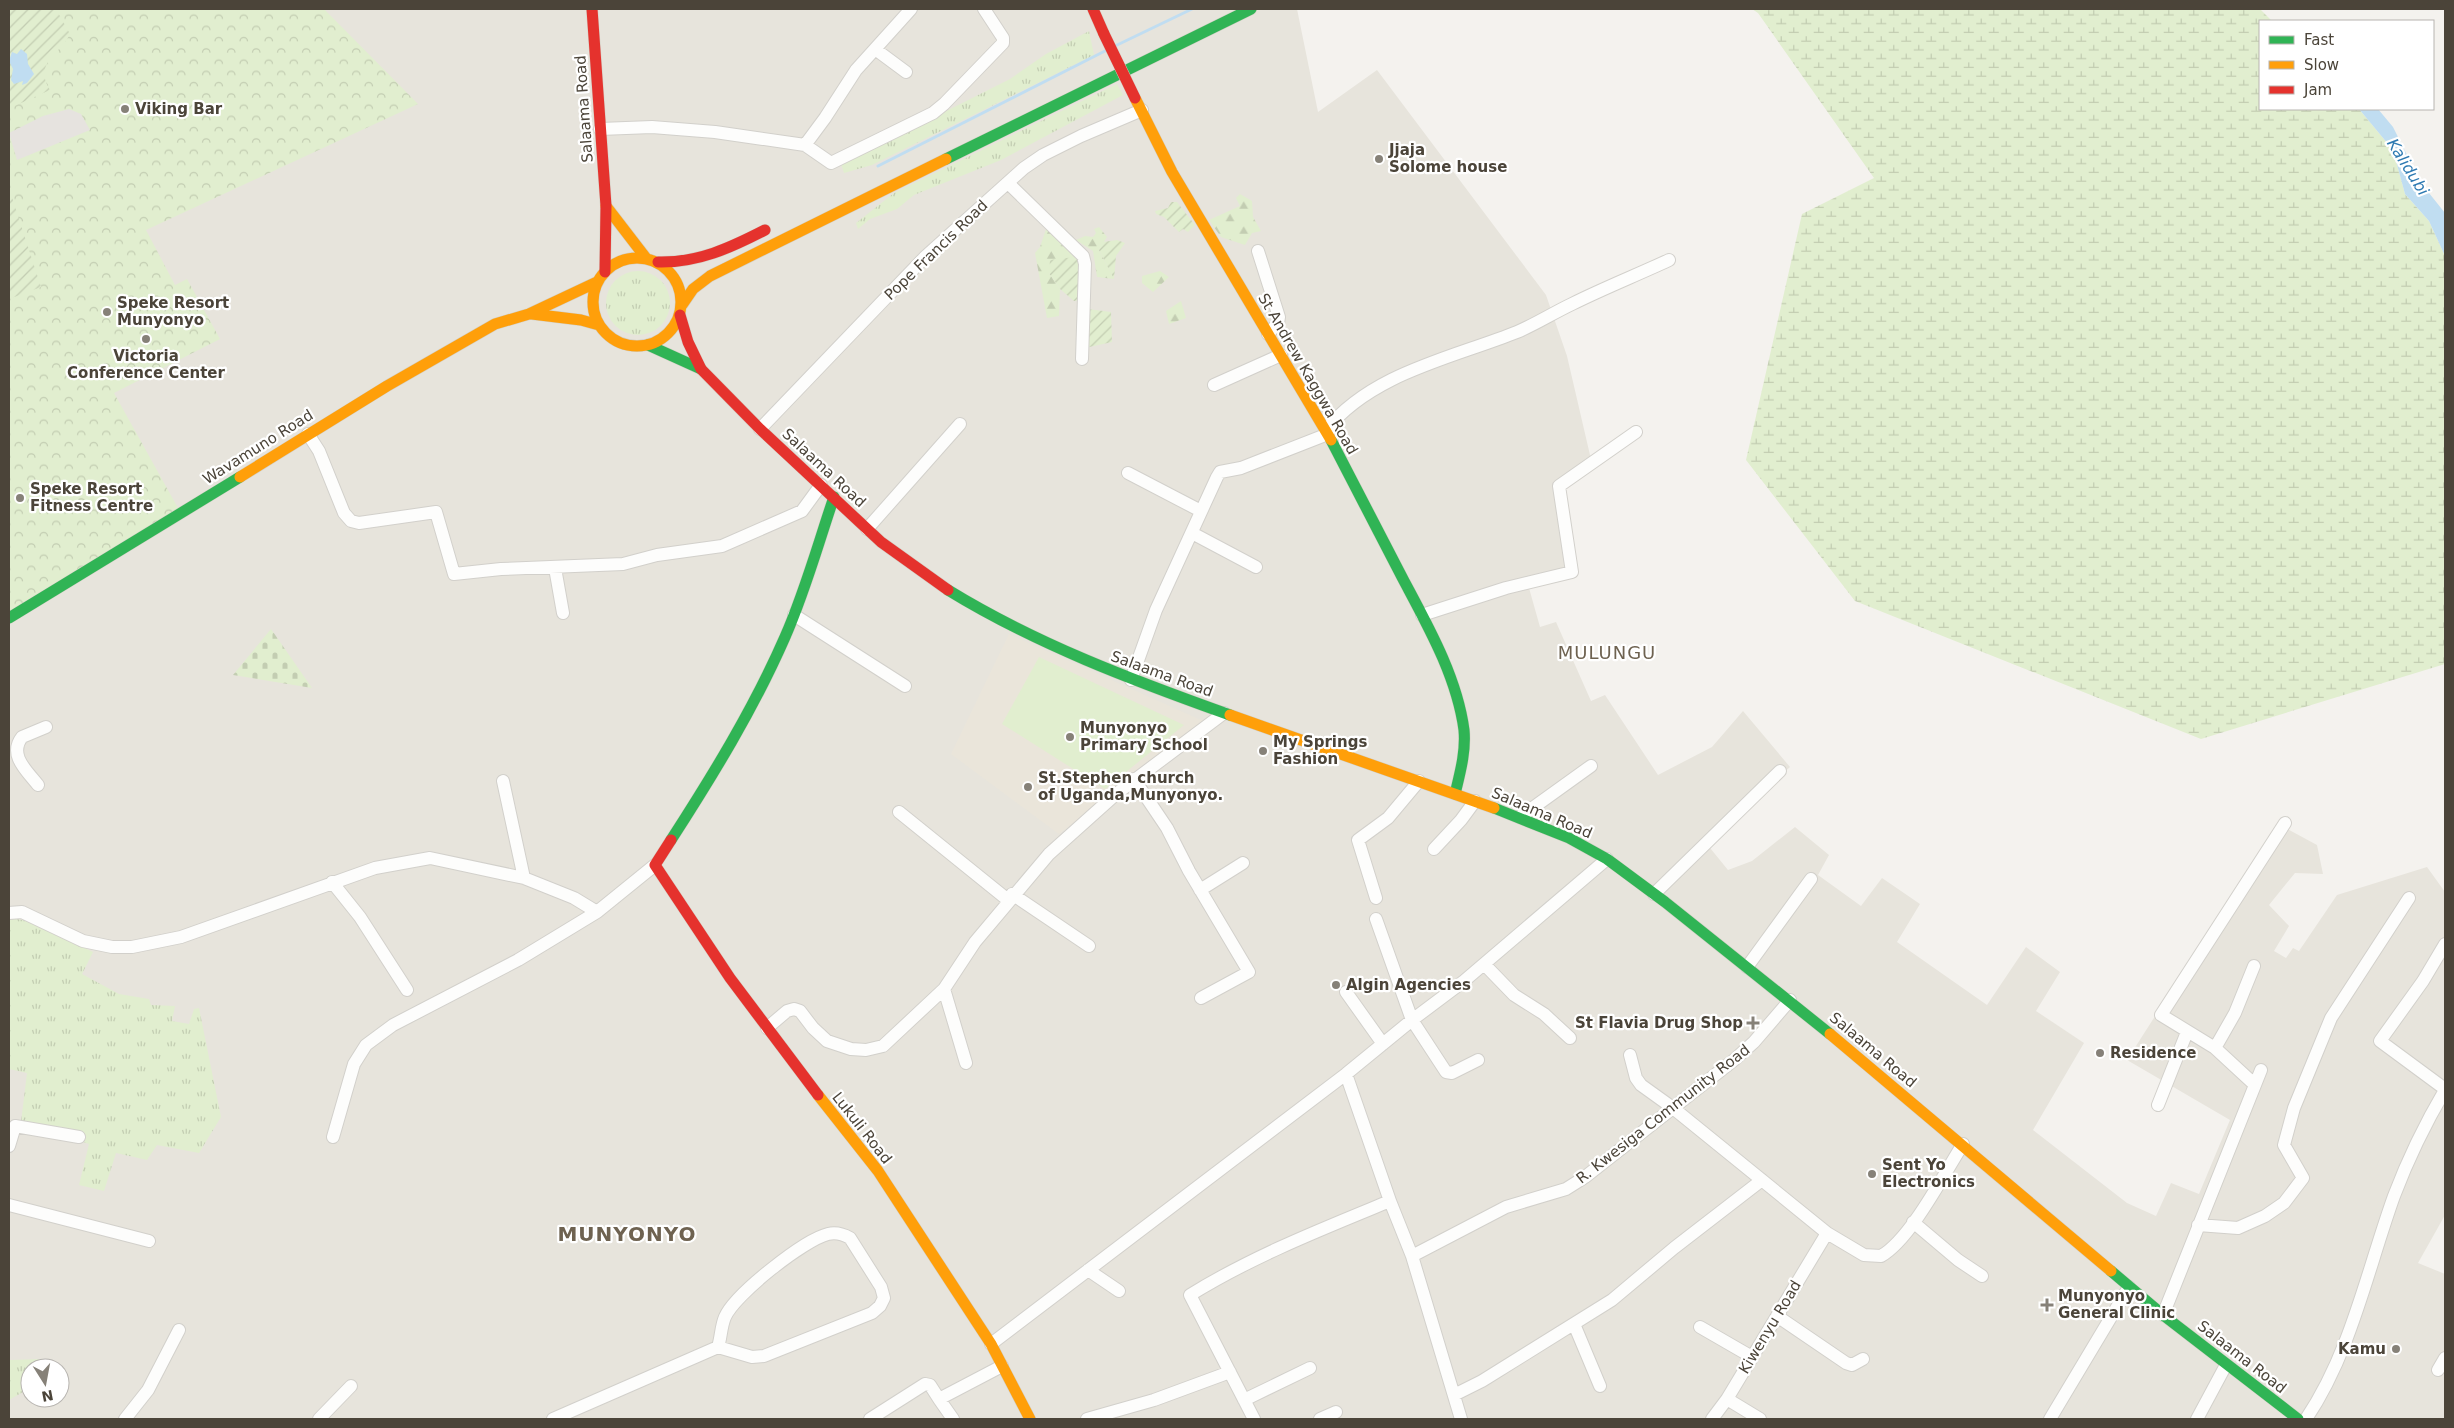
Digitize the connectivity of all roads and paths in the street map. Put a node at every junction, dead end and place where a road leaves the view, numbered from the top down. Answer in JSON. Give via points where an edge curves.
{"nodes":[{"id":1,"x":592,"y":9,"type":"edge"},
{"id":2,"x":911,"y":9,"type":"edge"},
{"id":3,"x":984,"y":9,"type":"edge"},
{"id":4,"x":1093,"y":9,"type":"edge"},
{"id":5,"x":1250,"y":9,"type":"edge"},
{"id":6,"x":875,"y":49,"type":"junction"},
{"id":7,"x":1128,"y":52,"type":"dead end"},
{"id":8,"x":1102,"y":65,"type":"dead end"},
{"id":9,"x":906,"y":72,"type":"dead end"},
{"id":10,"x":1142,"y":110,"type":"junction"},
{"id":11,"x":600,"y":129,"type":"junction"},
{"id":12,"x":805,"y":145,"type":"junction"},
{"id":13,"x":1008,"y":183,"type":"junction"},
{"id":14,"x":606,"y":206,"type":"junction"},
{"id":15,"x":775,"y":226,"type":"dead end"},
{"id":16,"x":1258,"y":251,"type":"dead end"},
{"id":17,"x":646,"y":258,"type":"junction"},
{"id":18,"x":1669,"y":260,"type":"dead end"},
{"id":19,"x":658,"y":262,"type":"junction"},
{"id":20,"x":604,"y":272,"type":"junction"},
{"id":21,"x":597,"y":282,"type":"junction"},
{"id":22,"x":681,"y":310,"type":"junction"},
{"id":23,"x":529,"y":314,"type":"junction"},
{"id":24,"x":599,"y":325,"type":"junction"},
{"id":25,"x":1268,"y":334,"type":"junction"},
{"id":26,"x":648,"y":345,"type":"junction"},
{"id":27,"x":1281,"y":355,"type":"junction"},
{"id":28,"x":1082,"y":359,"type":"dead end"},
{"id":29,"x":701,"y":370,"type":"junction"},
{"id":30,"x":1214,"y":386,"type":"dead end"},
{"id":31,"x":960,"y":424,"type":"dead end"},
{"id":32,"x":760,"y":429,"type":"junction"},
{"id":33,"x":1327,"y":432,"type":"junction"},
{"id":34,"x":1636,"y":432,"type":"dead end"},
{"id":35,"x":308,"y":434,"type":"junction"},
{"id":36,"x":1128,"y":473,"type":"dead end"},
{"id":37,"x":821,"y":485,"type":"junction"},
{"id":38,"x":834,"y":498,"type":"junction"},
{"id":39,"x":1201,"y":511,"type":"junction"},
{"id":40,"x":867,"y":529,"type":"junction"},
{"id":41,"x":1192,"y":533,"type":"junction"},
{"id":42,"x":1256,"y":567,"type":"dead end"},
{"id":43,"x":555,"y":568,"type":"junction"},
{"id":44,"x":563,"y":613,"type":"dead end"},
{"id":45,"x":1422,"y":614,"type":"junction"},
{"id":46,"x":794,"y":615,"type":"junction"},
{"id":47,"x":9,"y":618,"type":"edge"},
{"id":48,"x":1131,"y":680,"type":"junction"},
{"id":49,"x":905,"y":686,"type":"dead end"},
{"id":50,"x":1224,"y":713,"type":"junction"},
{"id":51,"x":46,"y":728,"type":"dead end"},
{"id":52,"x":1591,"y":766,"type":"dead end"},
{"id":53,"x":1780,"y":771,"type":"dead end"},
{"id":54,"x":1134,"y":779,"type":"junction"},
{"id":55,"x":503,"y":781,"type":"dead end"},
{"id":56,"x":1419,"y":781,"type":"junction"},
{"id":57,"x":38,"y":785,"type":"dead end"},
{"id":58,"x":1455,"y":794,"type":"junction"},
{"id":59,"x":1474,"y":800,"type":"junction"},
{"id":60,"x":899,"y":812,"type":"dead end"},
{"id":61,"x":1520,"y":817,"type":"junction"},
{"id":62,"x":2285,"y":822,"type":"dead end"},
{"id":63,"x":1434,"y":849,"type":"dead end"},
{"id":64,"x":1607,"y":859,"type":"junction"},
{"id":65,"x":1242,"y":863,"type":"dead end"},
{"id":66,"x":656,"y":865,"type":"junction"},
{"id":67,"x":524,"y":878,"type":"junction"},
{"id":68,"x":1811,"y":879,"type":"dead end"},
{"id":69,"x":332,"y":882,"type":"junction"},
{"id":70,"x":1200,"y":890,"type":"junction"},
{"id":71,"x":1654,"y":894,"type":"junction"},
{"id":72,"x":1010,"y":897,"type":"junction"},
{"id":73,"x":1376,"y":898,"type":"dead end"},
{"id":74,"x":2409,"y":898,"type":"dead end"},
{"id":75,"x":597,"y":912,"type":"junction"},
{"id":76,"x":9,"y":913,"type":"edge"},
{"id":77,"x":1376,"y":919,"type":"dead end"},
{"id":78,"x":2445,"y":944,"type":"edge"},
{"id":79,"x":1089,"y":946,"type":"dead end"},
{"id":80,"x":1484,"y":964,"type":"junction"},
{"id":81,"x":2254,"y":966,"type":"dead end"},
{"id":82,"x":1747,"y":967,"type":"junction"},
{"id":83,"x":944,"y":989,"type":"junction"},
{"id":84,"x":407,"y":990,"type":"dead end"},
{"id":85,"x":1346,"y":992,"type":"dead end"},
{"id":86,"x":1200,"y":998,"type":"dead end"},
{"id":87,"x":1790,"y":1000,"type":"junction"},
{"id":88,"x":1412,"y":1020,"type":"junction"},
{"id":89,"x":767,"y":1028,"type":"junction"},
{"id":90,"x":2187,"y":1032,"type":"junction"},
{"id":91,"x":1570,"y":1038,"type":"dead end"},
{"id":92,"x":1383,"y":1044,"type":"junction"},
{"id":93,"x":2216,"y":1048,"type":"junction"},
{"id":94,"x":1630,"y":1055,"type":"dead end"},
{"id":95,"x":1478,"y":1060,"type":"dead end"},
{"id":96,"x":966,"y":1064,"type":"dead end"},
{"id":97,"x":2261,"y":1070,"type":"dead end"},
{"id":98,"x":1346,"y":1074,"type":"junction"},
{"id":99,"x":2254,"y":1084,"type":"junction"},
{"id":100,"x":2445,"y":1089,"type":"edge"},
{"id":101,"x":2158,"y":1105,"type":"dead end"},
{"id":102,"x":1674,"y":1108,"type":"junction"},
{"id":103,"x":80,"y":1137,"type":"dead end"},
{"id":104,"x":334,"y":1137,"type":"dead end"},
{"id":105,"x":1962,"y":1144,"type":"junction"},
{"id":106,"x":9,"y":1146,"type":"edge"},
{"id":107,"x":1762,"y":1180,"type":"junction"},
{"id":108,"x":1390,"y":1201,"type":"junction"},
{"id":109,"x":9,"y":1205,"type":"edge"},
{"id":110,"x":1913,"y":1222,"type":"junction"},
{"id":111,"x":2198,"y":1225,"type":"junction"},
{"id":112,"x":1827,"y":1233,"type":"junction"},
{"id":113,"x":149,"y":1241,"type":"dead end"},
{"id":114,"x":1412,"y":1256,"type":"junction"},
{"id":115,"x":1088,"y":1270,"type":"junction"},
{"id":116,"x":1982,"y":1276,"type":"dead end"},
{"id":117,"x":2130,"y":1287,"type":"junction"},
{"id":118,"x":1119,"y":1291,"type":"dead end"},
{"id":119,"x":2163,"y":1315,"type":"junction"},
{"id":120,"x":1777,"y":1316,"type":"junction"},
{"id":121,"x":1574,"y":1324,"type":"junction"},
{"id":122,"x":1700,"y":1327,"type":"dead end"},
{"id":123,"x":179,"y":1330,"type":"dead end"},
{"id":124,"x":991,"y":1344,"type":"junction"},
{"id":125,"x":718,"y":1347,"type":"junction"},
{"id":126,"x":1752,"y":1357,"type":"junction"},
{"id":127,"x":2445,"y":1358,"type":"edge"},
{"id":128,"x":1863,"y":1359,"type":"dead end"},
{"id":129,"x":2226,"y":1365,"type":"junction"},
{"id":130,"x":1002,"y":1366,"type":"junction"},
{"id":131,"x":1310,"y":1368,"type":"dead end"},
{"id":132,"x":2438,"y":1370,"type":"dead end"},
{"id":133,"x":1230,"y":1372,"type":"junction"},
{"id":134,"x":351,"y":1386,"type":"dead end"},
{"id":135,"x":1600,"y":1386,"type":"dead end"},
{"id":136,"x":1454,"y":1395,"type":"junction"},
{"id":137,"x":940,"y":1399,"type":"junction"},
{"id":138,"x":1727,"y":1399,"type":"junction"},
{"id":139,"x":1244,"y":1400,"type":"junction"},
{"id":140,"x":1336,"y":1412,"type":"dead end"},
{"id":141,"x":125,"y":1419,"type":"edge"},
{"id":142,"x":318,"y":1419,"type":"edge"},
{"id":143,"x":553,"y":1419,"type":"edge"},
{"id":144,"x":870,"y":1419,"type":"edge"},
{"id":145,"x":953,"y":1419,"type":"edge"},
{"id":146,"x":1030,"y":1419,"type":"edge"},
{"id":147,"x":1087,"y":1419,"type":"edge"},
{"id":148,"x":1254,"y":1419,"type":"edge"},
{"id":149,"x":1320,"y":1419,"type":"edge"},
{"id":150,"x":1461,"y":1419,"type":"edge"},
{"id":151,"x":1712,"y":1419,"type":"edge"},
{"id":152,"x":1760,"y":1419,"type":"edge"},
{"id":153,"x":2050,"y":1419,"type":"edge"},
{"id":154,"x":2196,"y":1419,"type":"edge"},
{"id":155,"x":2298,"y":1419,"type":"edge"},
{"id":156,"x":2306,"y":1419,"type":"edge"}],
"edges":[{"from":1,"to":11,"type":"main road","name":"Salaama Road"},
{"from":2,"to":6,"type":"street"},
{"from":3,"to":12,"type":"street","via":[[1003,43],[933,114],[831,163]]},
{"from":4,"to":10,"type":"main road","name":"St Andrew Kaggwa Road","bridge":true},
{"from":5,"to":22,"type":"main road","via":[[710,276],[694,289]]},
{"from":6,"to":9,"type":"street"},
{"from":6,"to":12,"type":"street","via":[[856,70]]},
{"from":7,"to":8,"type":"main road"},
{"from":10,"to":13,"type":"street","name":"Pope Francis Road","via":[[1043,155]]},
{"from":10,"to":25,"type":"main road","name":"St Andrew Kaggwa Road","via":[[1172,172]]},
{"from":11,"to":12,"type":"street","via":[[652,127]]},
{"from":11,"to":14,"type":"main road","name":"Salaama Road"},
{"from":13,"to":28,"type":"street","via":[[1083,256]]},
{"from":13,"to":32,"type":"street","name":"Pope Francis Road","via":[[925,257]]},
{"from":14,"to":17,"type":"main road"},
{"from":14,"to":20,"type":"main road","name":"Salaama Road"},
{"from":15,"to":19,"type":"main road","via":[[702,260],[678,264]]},
{"from":16,"to":25,"type":"street","via":[[1279,317]]},
{"from":17,"to":19,"type":"main road"},
{"from":17,"to":20,"type":"main road","via":[[624,259]]},
{"from":18,"to":33,"type":"street","via":[[1542,321],[1384,384],[1338,415]]},
{"from":19,"to":22,"type":"main road","via":[[676,280],[681,292]]},
{"from":20,"to":21,"type":"main road"},
{"from":21,"to":23,"type":"main road","name":"Wavamuno Road"},
{"from":21,"to":24,"type":"main road","via":[[593,304]]},
{"from":22,"to":26,"type":"main road","via":[[671,331]]},
{"from":22,"to":29,"type":"main road","name":"Salaama Road","via":[[688,342]]},
{"from":23,"to":24,"type":"main road","name":"Wavamuno Road"},
{"from":23,"to":35,"type":"main road","name":"Wavamuno Road","via":[[495,324]]},
{"from":24,"to":26,"type":"main road","via":[[620,343]]},
{"from":25,"to":27,"type":"main road","name":"St Andrew Kaggwa Road"},
{"from":26,"to":29,"type":"main road","name":"Salaama Road"},
{"from":27,"to":30,"type":"street"},
{"from":27,"to":33,"type":"main road","name":"St Andrew Kaggwa Road"},
{"from":29,"to":32,"type":"main road","name":"Salaama Road"},
{"from":31,"to":40,"type":"street"},
{"from":32,"to":37,"type":"main road","name":"Salaama Road"},
{"from":33,"to":39,"type":"street","via":[[1241,468],[1220,472]]},
{"from":33,"to":45,"type":"main road","name":"St Andrew Kaggwa Road"},
{"from":34,"to":45,"type":"street","via":[[1559,486],[1572,572]]},
{"from":35,"to":43,"type":"street","via":[[319,451],[344,513],[351,521],[359,523],[436,512],[454,574]]},
{"from":35,"to":47,"type":"main road","name":"Wavamuno Road"},
{"from":36,"to":39,"type":"street"},
{"from":37,"to":38,"type":"main road","name":"Salaama Road"},
{"from":37,"to":43,"type":"street","via":[[802,511],[722,546],[657,555],[623,564]]},
{"from":38,"to":40,"type":"main road","name":"Salaama Road"},
{"from":38,"to":46,"type":"main road"},
{"from":39,"to":41,"type":"street"},
{"from":40,"to":48,"type":"main road","name":"Salaama Road","via":[[929,578],[971,604],[1047,644]]},
{"from":41,"to":42,"type":"street"},
{"from":41,"to":48,"type":"street","via":[[1158,604]]},
{"from":43,"to":44,"type":"street"},
{"from":45,"to":58,"type":"main road","name":"St Andrew Kaggwa Road","via":[[1454,686],[1463,717],[1464,753]]},
{"from":46,"to":49,"type":"street"},
{"from":46,"to":66,"type":"main road","via":[[778,654],[714,774]]},
{"from":48,"to":50,"type":"main road","name":"Salaama Road"},
{"from":50,"to":54,"type":"street"},
{"from":50,"to":56,"type":"main road","name":"Salaama Road"},
{"from":51,"to":57,"type":"street","via":[[22,737],[16,750],[18,758]]},
{"from":52,"to":61,"type":"street"},
{"from":53,"to":71,"type":"street"},
{"from":54,"to":70,"type":"street","via":[[1167,828]]},
{"from":54,"to":72,"type":"street","via":[[1049,854]]},
{"from":55,"to":67,"type":"street"},
{"from":56,"to":58,"type":"main road","name":"Salaama Road"},
{"from":56,"to":73,"type":"street","via":[[1388,818],[1358,840]]},
{"from":58,"to":59,"type":"main road","name":"Salaama Road"},
{"from":59,"to":61,"type":"main road","name":"Salaama Road"},
{"from":59,"to":63,"type":"street","via":[[1461,820]]},
{"from":60,"to":72,"type":"street"},
{"from":61,"to":64,"type":"main road","name":"Salaama Road"},
{"from":62,"to":90,"type":"street","via":[[2161,1015]]},
{"from":64,"to":71,"type":"main road","name":"Salaama Road"},
{"from":64,"to":80,"type":"street"},
{"from":65,"to":70,"type":"street"},
{"from":66,"to":75,"type":"street"},
{"from":66,"to":89,"type":"main road","name":"Lukuli Road"},
{"from":67,"to":69,"type":"street","via":[[430,858],[375,868]]},
{"from":67,"to":75,"type":"street","via":[[574,898]]},
{"from":68,"to":82,"type":"street"},
{"from":69,"to":76,"type":"street","via":[[181,937],[132,946],[112,947],[83,941],[22,912]]},
{"from":69,"to":84,"type":"street","via":[[360,917]]},
{"from":70,"to":86,"type":"street","via":[[1249,972]]},
{"from":71,"to":82,"type":"main road","name":"Salaama Road"},
{"from":72,"to":79,"type":"street"},
{"from":72,"to":83,"type":"street"},
{"from":74,"to":111,"type":"street","via":[[2331,1018],[2294,1108],[2284,1145],[2303,1178],[2284,1202],[2265,1216],[2238,1228]]},
{"from":75,"to":104,"type":"street","via":[[518,960],[393,1025],[366,1045],[354,1064]]},
{"from":77,"to":88,"type":"street"},
{"from":78,"to":100,"type":"street","via":[[2380,1041]]},
{"from":80,"to":88,"type":"street"},
{"from":80,"to":91,"type":"street","via":[[1514,995],[1544,1014]]},
{"from":81,"to":93,"type":"street"},
{"from":82,"to":87,"type":"main road","name":"Salaama Road"},
{"from":83,"to":89,"type":"street","via":[[883,1046],[866,1050],[828,1041],[800,1011],[794,1009]]},
{"from":83,"to":96,"type":"street"},
{"from":85,"to":92,"type":"street"},
{"from":87,"to":102,"type":"street","name":"R. Kwesiga Community Road","via":[[1754,1042]]},
{"from":87,"to":105,"type":"main road","name":"Salaama Road"},
{"from":88,"to":92,"type":"street"},
{"from":88,"to":95,"type":"street","via":[[1446,1072],[1452,1073]]},
{"from":89,"to":124,"type":"main road","name":"Lukuli Road","via":[[878,1171]]},
{"from":90,"to":93,"type":"street"},
{"from":90,"to":101,"type":"street"},
{"from":92,"to":98,"type":"street"},
{"from":93,"to":99,"type":"street"},
{"from":94,"to":102,"type":"street","via":[[1641,1085]]},
{"from":97,"to":99,"type":"street"},
{"from":98,"to":108,"type":"street"},
{"from":98,"to":115,"type":"street"},
{"from":99,"to":111,"type":"street"},
{"from":100,"to":156,"type":"street","via":[[2407,1163],[2344,1344],[2323,1394]]},
{"from":102,"to":107,"type":"street"},
{"from":102,"to":114,"type":"street","name":"R. Kwesiga Community Road","via":[[1569,1187],[1506,1207]]},
{"from":103,"to":106,"type":"street","via":[[15,1126]]},
{"from":105,"to":110,"type":"street"},
{"from":105,"to":117,"type":"main road","name":"Salaama Road"},
{"from":107,"to":112,"type":"street"},
{"from":107,"to":121,"type":"street","via":[[1627,1289]]},
{"from":108,"to":114,"type":"street"},
{"from":108,"to":133,"type":"street","via":[[1270,1252],[1220,1276],[1190,1295]]},
{"from":109,"to":113,"type":"street"},
{"from":110,"to":112,"type":"street","via":[[1896,1244],[1880,1256],[1864,1255]]},
{"from":110,"to":116,"type":"street"},
{"from":111,"to":119,"type":"street"},
{"from":112,"to":120,"type":"street","name":"Kiwenyu Road"},
{"from":114,"to":136,"type":"street"},
{"from":115,"to":118,"type":"street"},
{"from":115,"to":124,"type":"street"},
{"from":117,"to":119,"type":"main road","name":"Salaama Road"},
{"from":117,"to":153,"type":"street"},
{"from":119,"to":129,"type":"main road","name":"Salaama Road"},
{"from":120,"to":126,"type":"street","name":"Kiwenyu Road"},
{"from":120,"to":128,"type":"street","via":[[1846,1363],[1852,1365]]},
{"from":121,"to":135,"type":"street"},
{"from":121,"to":136,"type":"street"},
{"from":122,"to":126,"type":"street"},
{"from":123,"to":141,"type":"street","via":[[148,1390]]},
{"from":124,"to":130,"type":"main road","name":"Lukuli Road"},
{"from":125,"to":125,"type":"street","via":[[752,1357],[776,1354],[872,1313],[884,1298],[881,1286],[850,1238],[843,1234],[830,1234],[813,1240],[740,1298],[725,1317]]},
{"from":125,"to":143,"type":"street"},
{"from":126,"to":138,"type":"street","name":"Kiwenyu Road"},
{"from":127,"to":132,"type":"street"},
{"from":129,"to":154,"type":"street"},
{"from":129,"to":155,"type":"main road","name":"Salaama Road"},
{"from":130,"to":137,"type":"street"},
{"from":130,"to":146,"type":"main road","name":"Lukuli Road"},
{"from":131,"to":139,"type":"street"},
{"from":133,"to":139,"type":"street"},
{"from":133,"to":147,"type":"street","via":[[1154,1400]]},
{"from":134,"to":142,"type":"street"},
{"from":136,"to":150,"type":"street"},
{"from":137,"to":144,"type":"street","via":[[928,1383]]},
{"from":137,"to":145,"type":"street"},
{"from":138,"to":151,"type":"street","name":"Kiwenyu Road"},
{"from":138,"to":152,"type":"street"},
{"from":139,"to":148,"type":"street"},
{"from":140,"to":149,"type":"street"}]}
